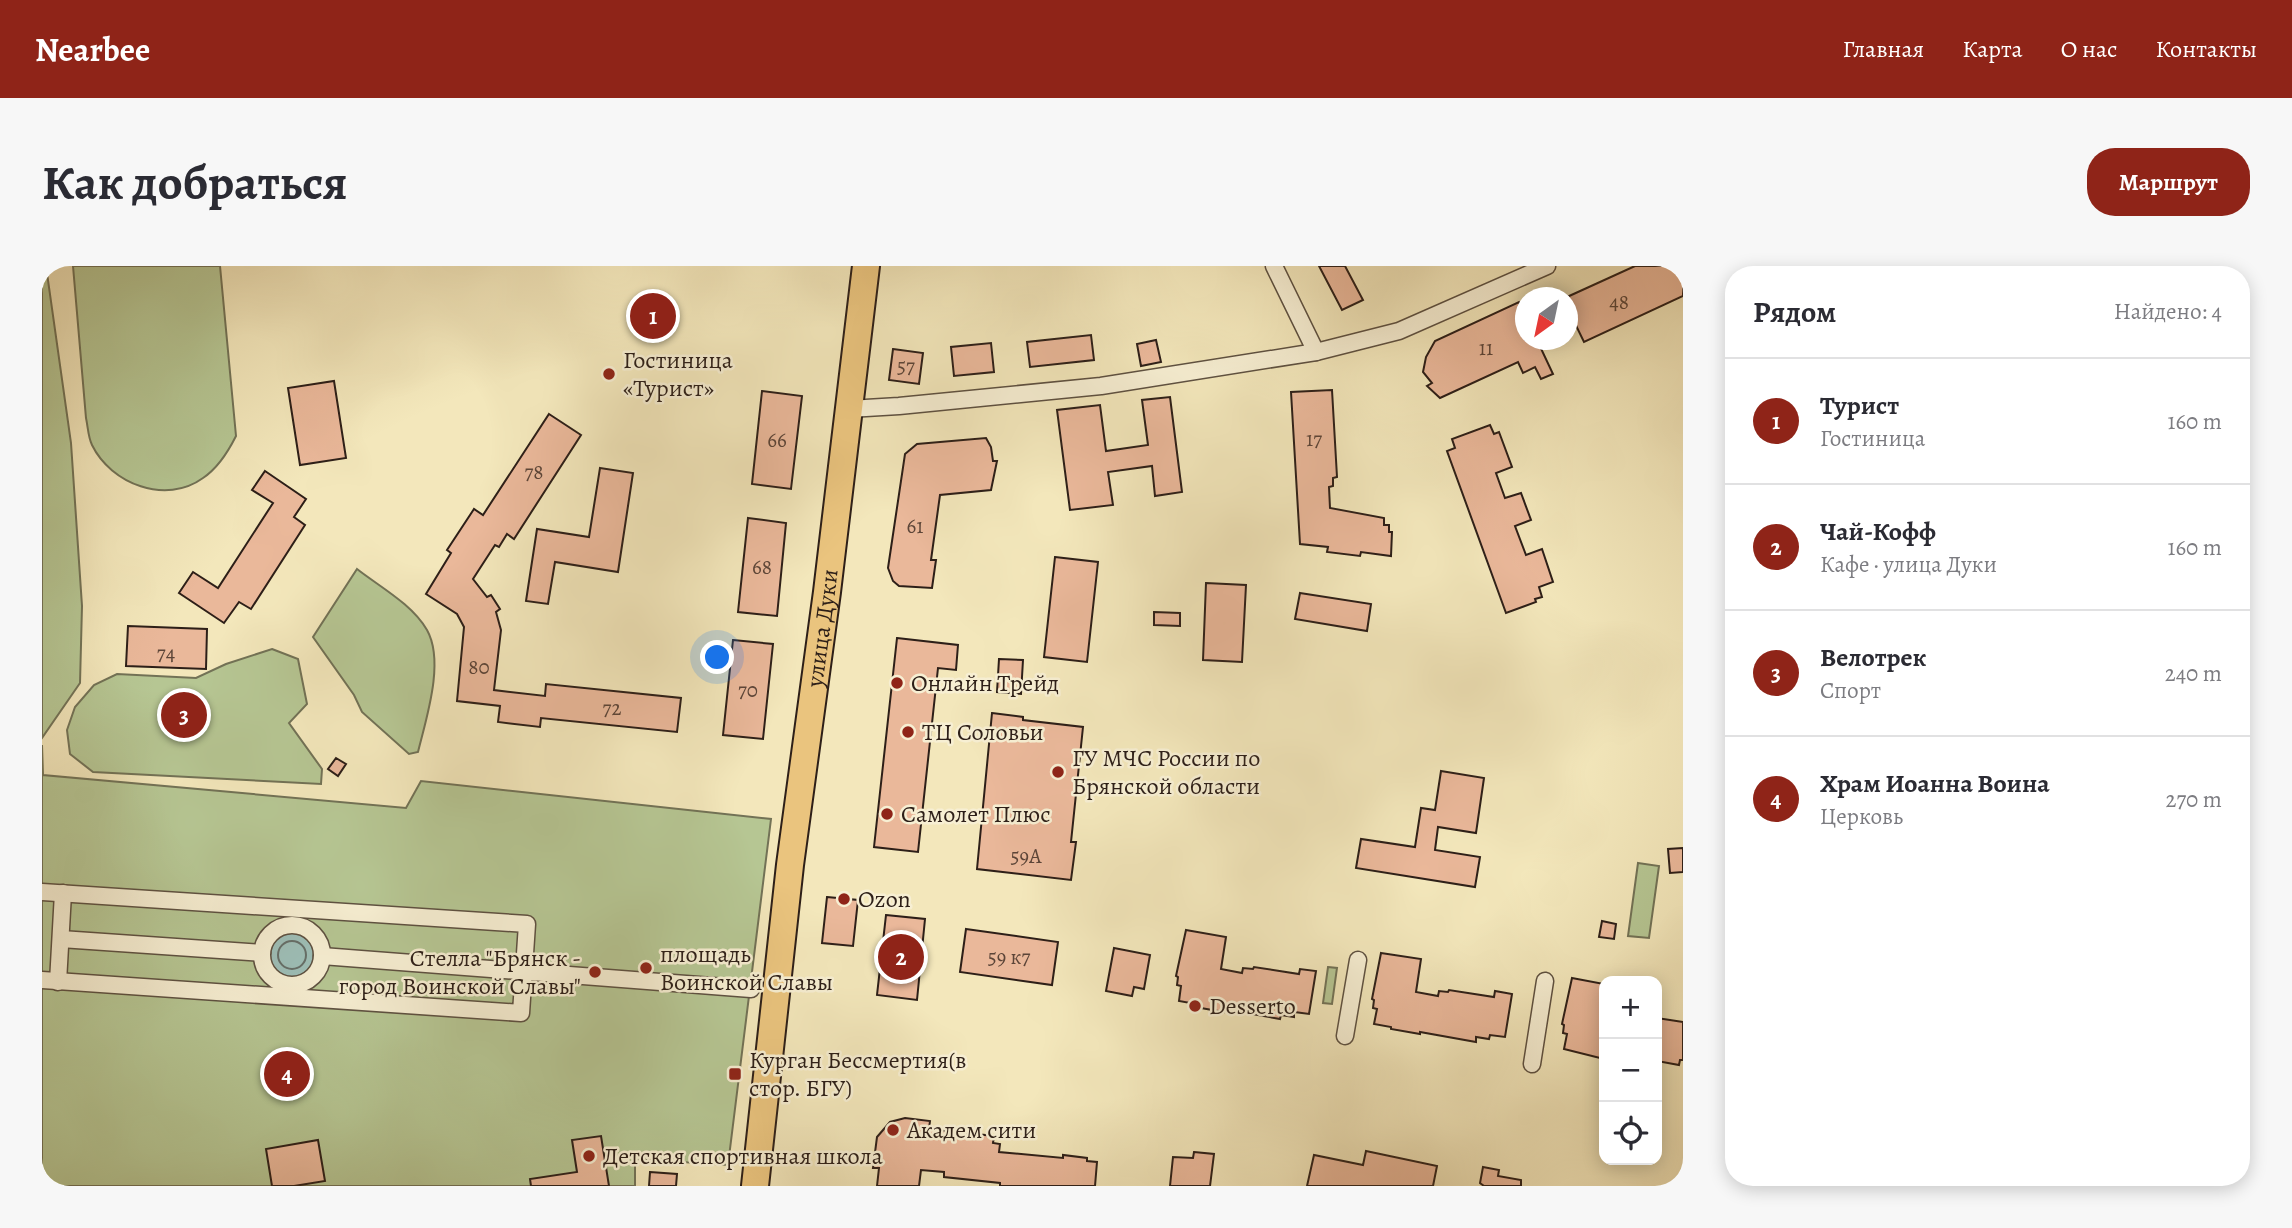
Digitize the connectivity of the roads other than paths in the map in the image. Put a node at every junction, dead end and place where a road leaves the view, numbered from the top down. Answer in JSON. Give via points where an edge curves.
{"nodes":[{"id":1,"x":866,"y":266,"type":"edge"},
{"id":2,"x":1274,"y":266,"type":"edge"},
{"id":3,"x":1547,"y":266,"type":"edge"},
{"id":4,"x":1519,"y":272,"type":"edge"},
{"id":5,"x":1316,"y":352,"type":"junction"},
{"id":6,"x":849,"y":409,"type":"junction"},
{"id":7,"x":42,"y":892,"type":"edge"},
{"id":8,"x":63,"y":893,"type":"junction"},
{"id":9,"x":294,"y":917,"type":"junction"},
{"id":10,"x":61,"y":939,"type":"junction"},
{"id":11,"x":262,"y":953,"type":"junction"},
{"id":12,"x":322,"y":956,"type":"junction"},
{"id":13,"x":1358,"y":960,"type":"dead end"},
{"id":14,"x":523,"y":973,"type":"junction"},
{"id":15,"x":50,"y":981,"type":"edge"},
{"id":16,"x":1545,"y":981,"type":"dead end"},
{"id":17,"x":764,"y":990,"type":"junction"},
{"id":18,"x":290,"y":991,"type":"junction"},
{"id":19,"x":1345,"y":1037,"type":"dead end"},
{"id":20,"x":1532,"y":1064,"type":"dead end"},
{"id":21,"x":755,"y":1186,"type":"edge"}],
"edges":[{"from":1,"to":6,"type":"main road","name":"улица Дуки"},
{"from":2,"to":5,"type":"street"},
{"from":3,"to":4,"type":"street"},
{"from":4,"to":5,"type":"street","via":[[1399,331]]},
{"from":5,"to":6,"type":"street","via":[[1101,386]]},
{"from":6,"to":17,"type":"main road","name":"улица Дуки","via":[[790,865]]},
{"from":7,"to":8,"type":"street"},
{"from":8,"to":9,"type":"street"},
{"from":8,"to":10,"type":"street"},
{"from":9,"to":11,"type":"street","via":[[272,932]]},
{"from":9,"to":12,"type":"street","via":[[314,934]]},
{"from":9,"to":14,"type":"street","via":[[527,924]]},
{"from":10,"to":11,"type":"street"},
{"from":10,"to":15,"type":"street"},
{"from":11,"to":18,"type":"street","via":[[270,975]]},
{"from":12,"to":14,"type":"street"},
{"from":12,"to":18,"type":"street","via":[[312,977]]},
{"from":13,"to":19,"type":"street"},
{"from":14,"to":17,"type":"street"},
{"from":14,"to":18,"type":"street","via":[[521,1013]]},
{"from":15,"to":18,"type":"street"},
{"from":16,"to":20,"type":"street"},
{"from":17,"to":21,"type":"main road","name":"улица Дуки"}]}
